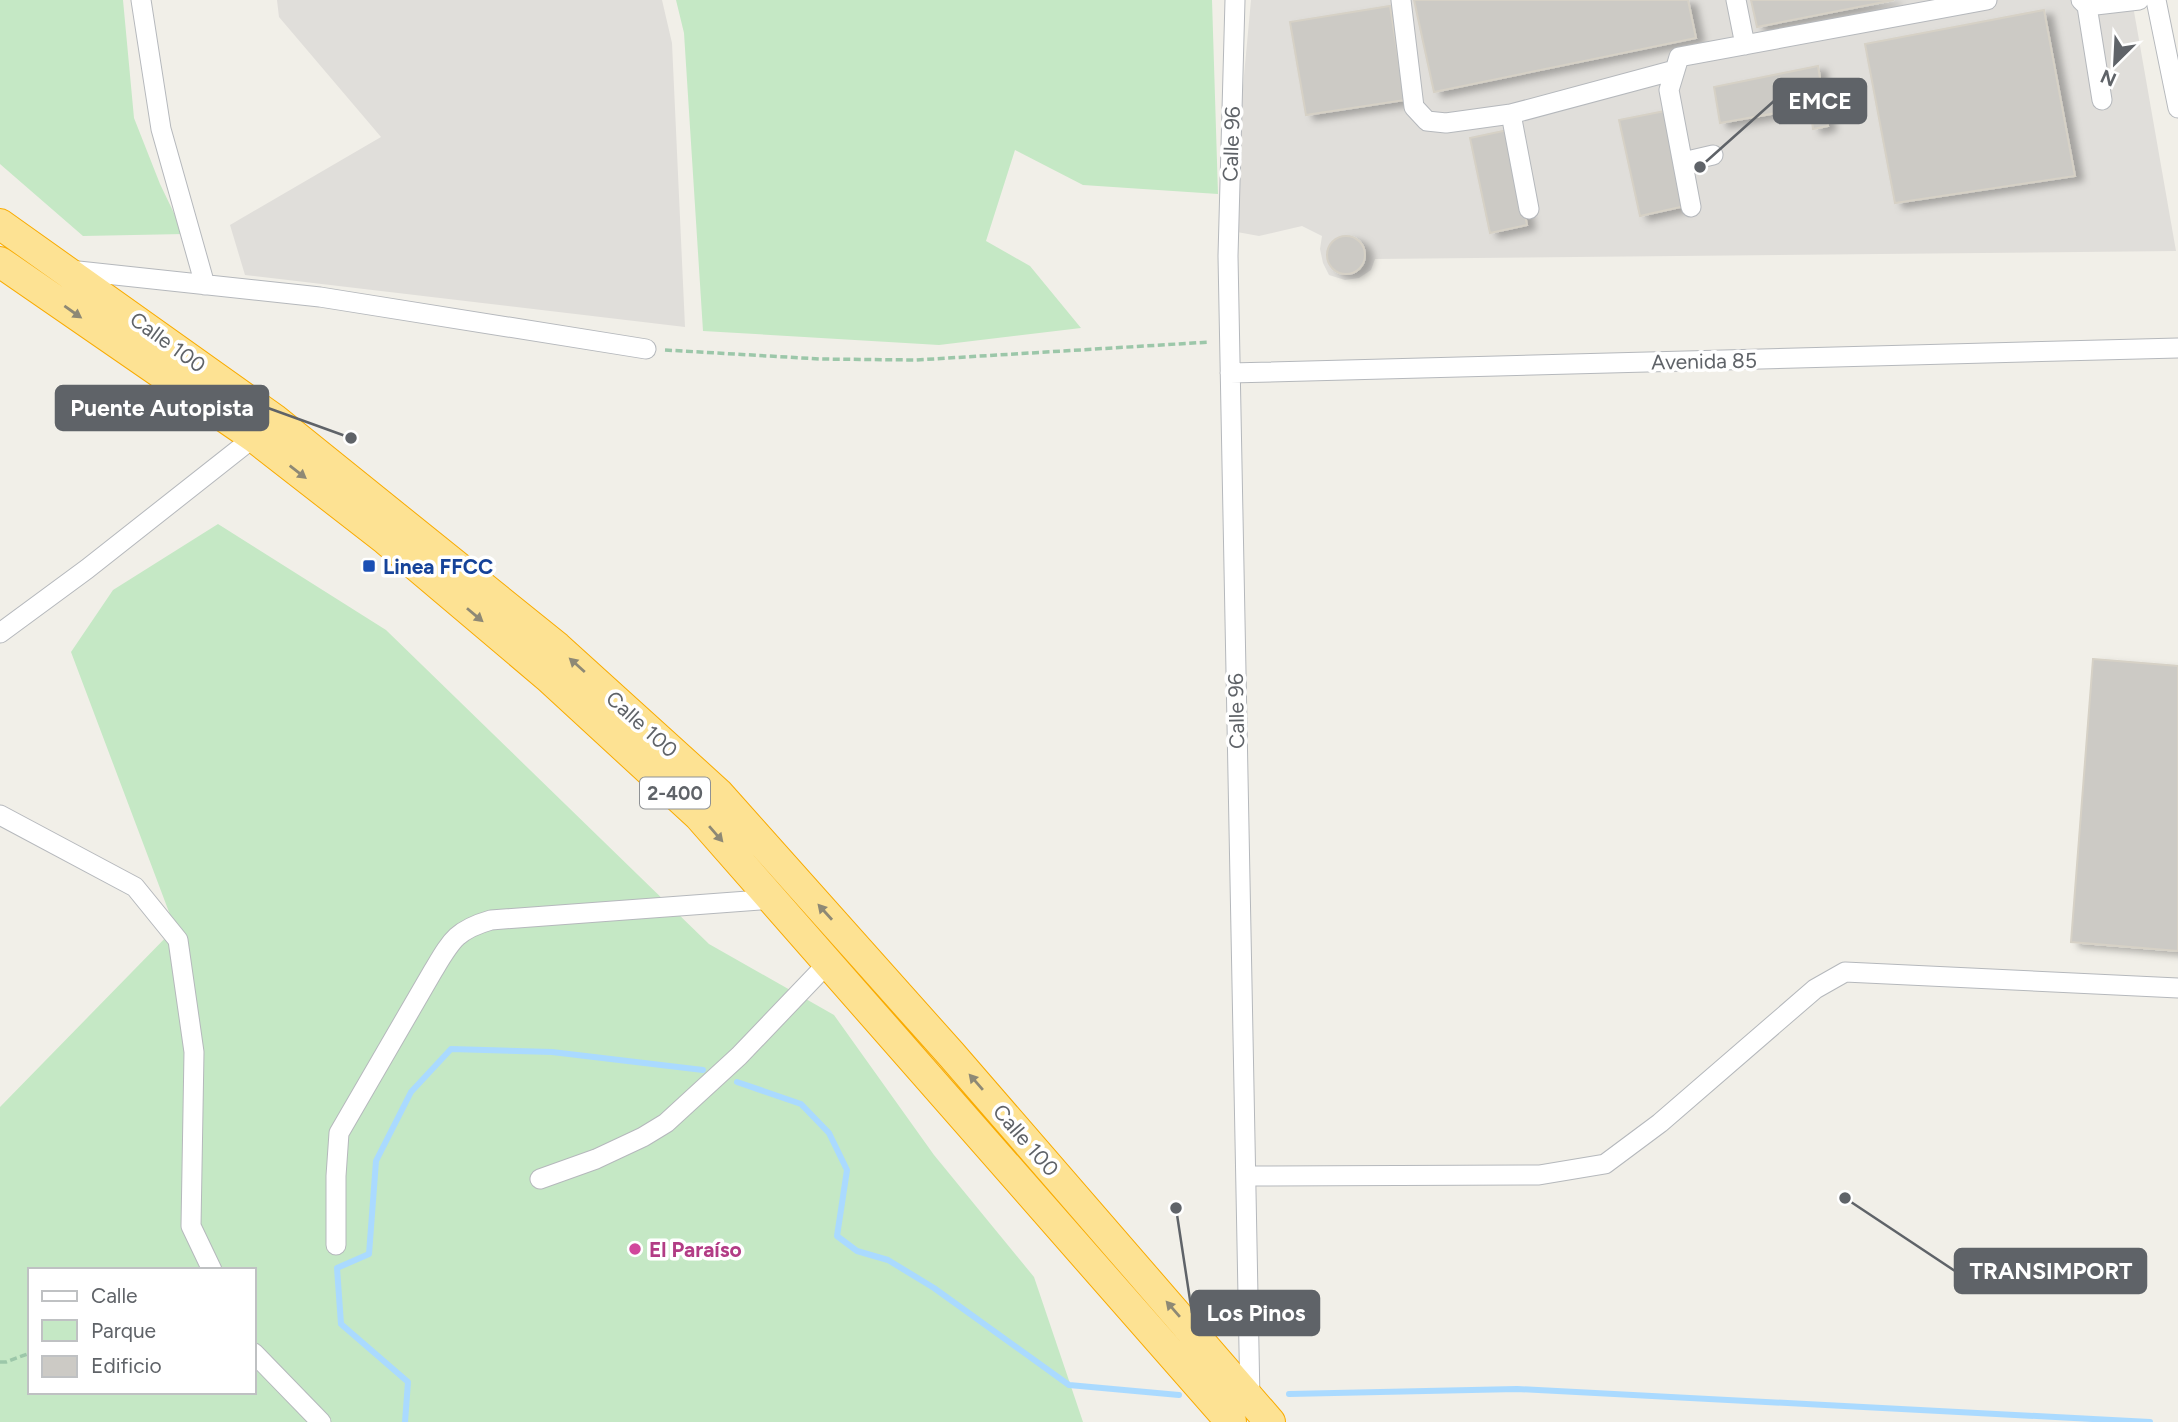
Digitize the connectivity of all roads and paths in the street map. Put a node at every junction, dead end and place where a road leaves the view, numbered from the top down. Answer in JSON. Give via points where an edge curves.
{"nodes":[{"id":1,"x":141,"y":0,"type":"edge"},
{"id":2,"x":1235,"y":0,"type":"edge"},
{"id":3,"x":1401,"y":0,"type":"edge"},
{"id":4,"x":1736,"y":0,"type":"edge"},
{"id":5,"x":1987,"y":0,"type":"edge"},
{"id":6,"x":2139,"y":0,"type":"edge"},
{"id":7,"x":2156,"y":0,"type":"edge"},
{"id":8,"x":2084,"y":3,"type":"edge"},
{"id":9,"x":1745,"y":45,"type":"junction"},
{"id":10,"x":1675,"y":70,"type":"junction"},
{"id":11,"x":2102,"y":100,"type":"dead end"},
{"id":12,"x":2178,"y":108,"type":"edge"},
{"id":13,"x":1511,"y":114,"type":"junction"},
{"id":14,"x":1713,"y":155,"type":"dead end"},
{"id":15,"x":1683,"y":162,"type":"junction"},
{"id":16,"x":0,"y":206,"type":"edge"},
{"id":17,"x":1691,"y":207,"type":"dead end"},
{"id":18,"x":1529,"y":209,"type":"dead end"},
{"id":19,"x":0,"y":224,"type":"edge"},
{"id":20,"x":33,"y":247,"type":"junction"},
{"id":21,"x":0,"y":262,"type":"edge"},
{"id":22,"x":65,"y":269,"type":"junction"},
{"id":23,"x":205,"y":285,"type":"junction"},
{"id":24,"x":1229,"y":341,"type":"junction"},
{"id":25,"x":2178,"y":348,"type":"edge"},
{"id":26,"x":646,"y":349,"type":"joint"},
{"id":27,"x":1230,"y":373,"type":"junction"},
{"id":28,"x":265,"y":429,"type":"junction"},
{"id":29,"x":0,"y":633,"type":"edge"},
{"id":30,"x":0,"y":815,"type":"edge"},
{"id":31,"x":773,"y":899,"type":"junction"},
{"id":32,"x":828,"y":962,"type":"junction"},
{"id":33,"x":2178,"y":988,"type":"edge"},
{"id":34,"x":1246,"y":1176,"type":"junction"},
{"id":35,"x":540,"y":1179,"type":"dead end"},
{"id":36,"x":336,"y":1245,"type":"dead end"},
{"id":37,"x":211,"y":1268,"type":"edge"},
{"id":38,"x":28,"y":1354,"type":"edge"},
{"id":39,"x":256,"y":1355,"type":"edge"},
{"id":40,"x":0,"y":1362,"type":"edge"},
{"id":41,"x":1251,"y":1410,"type":"edge"},
{"id":42,"x":321,"y":1422,"type":"edge"},
{"id":43,"x":1231,"y":1422,"type":"edge"},
{"id":44,"x":1270,"y":1422,"type":"edge"}],
"edges":[{"from":1,"to":23,"type":"street","via":[[161,129]]},
{"from":2,"to":24,"type":"street","name":"Calle 96"},
{"from":3,"to":13,"type":"street","via":[[1414,107],[1427,121],[1446,123]]},
{"from":4,"to":9,"type":"street"},
{"from":5,"to":9,"type":"street"},
{"from":6,"to":8,"type":"street"},
{"from":7,"to":12,"type":"street"},
{"from":8,"to":11,"type":"street"},
{"from":9,"to":10,"type":"street","via":[[1679,57]]},
{"from":10,"to":13,"type":"street"},
{"from":10,"to":15,"type":"street","via":[[1669,90]]},
{"from":13,"to":18,"type":"street"},
{"from":14,"to":15,"type":"street"},
{"from":15,"to":17,"type":"street"},
{"from":16,"to":20,"type":"highway"},
{"from":19,"to":20,"type":"highway","name":"Calle 100"},
{"from":20,"to":22,"type":"highway","name":"Calle 100"},
{"from":21,"to":28,"type":"highway","name":"Calle 100","number":"2-400","one_way":true},
{"from":22,"to":23,"type":"street"},
{"from":22,"to":28,"type":"highway","name":"Calle 100","number":"2-400"},
{"from":23,"to":26,"type":"street","via":[[320,297]]},
{"from":24,"to":26,"type":"path","via":[[916,360]]},
{"from":24,"to":27,"type":"street","name":"Calle 96"},
{"from":25,"to":27,"type":"street","name":"Avenida 85"},
{"from":27,"to":34,"type":"street","name":"Calle 96"},
{"from":28,"to":29,"type":"street"},
{"from":28,"to":31,"type":"highway","name":"Calle 100","number":"2-400","one_way":true,"via":[[699,816]]},
{"from":41,"to":28,"type":"highway","name":"Calle 100","number":"2-400","one_way":true,"via":[[960,1064],[718,793],[557,647]]},
{"from":30,"to":37,"type":"street","via":[[135,887],[178,940],[194,1052],[191,1226]]},
{"from":31,"to":32,"type":"highway","name":"Calle 100","number":"2-400"},
{"from":31,"to":36,"type":"street","via":[[491,920],[459,933],[339,1133]]},
{"from":32,"to":35,"type":"street","via":[[739,1056],[666,1123],[596,1158]]},
{"from":32,"to":43,"type":"highway","name":"Calle 100","number":"2-400"},
{"from":33,"to":34,"type":"street","via":[[1844,972],[1815,989],[1605,1164],[1539,1175]]},
{"from":34,"to":41,"type":"street","name":"Calle 96"},
{"from":38,"to":40,"type":"path"},
{"from":39,"to":42,"type":"street"},
{"from":41,"to":44,"type":"highway","name":"Calle 100","number":"2-400"}]}
